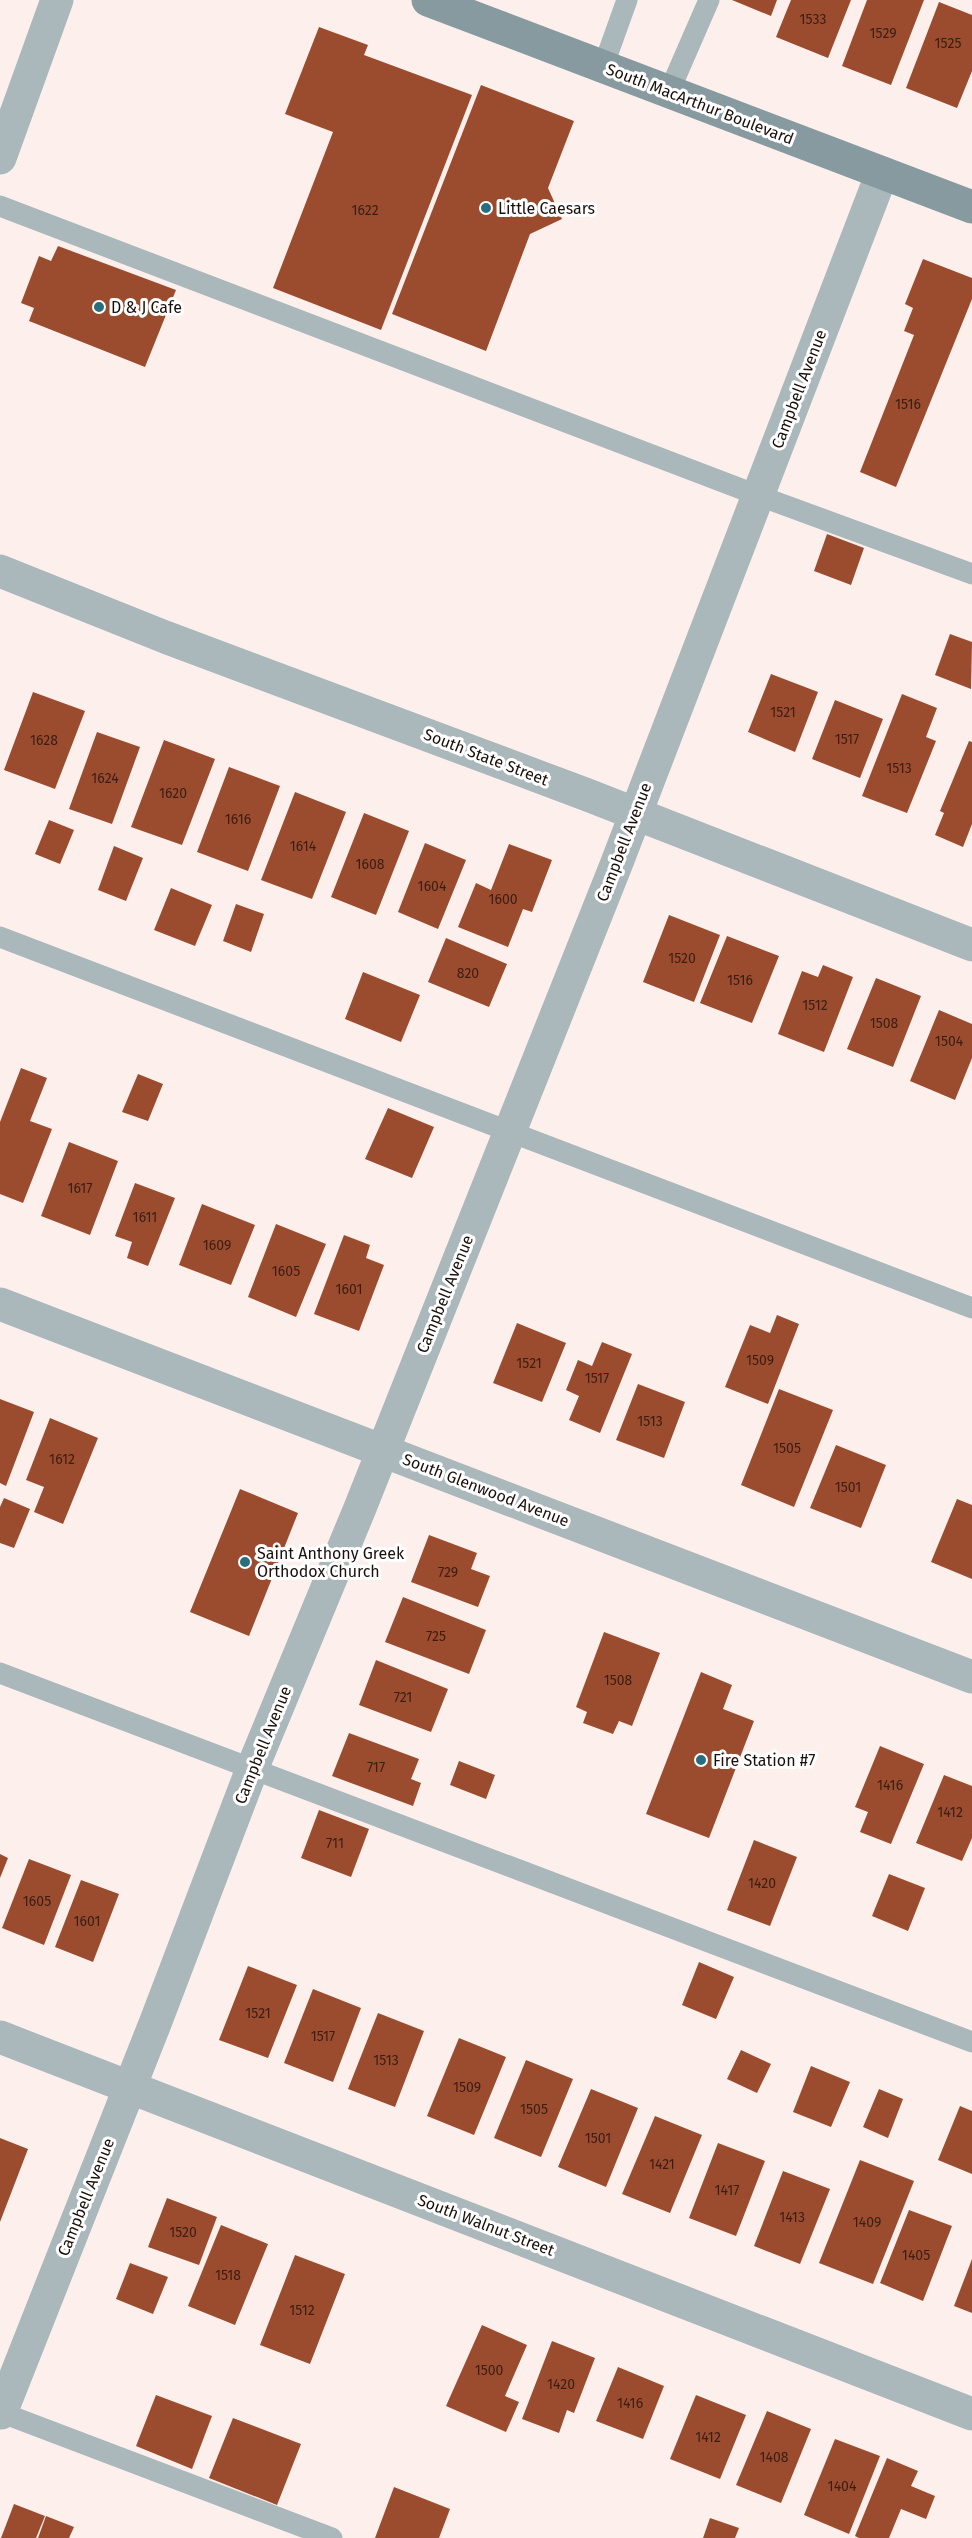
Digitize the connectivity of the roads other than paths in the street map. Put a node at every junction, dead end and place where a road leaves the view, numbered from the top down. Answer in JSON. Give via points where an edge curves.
{"nodes":[{"id":1,"x":57,"y":0,"type":"edge"},
{"id":2,"x":428,"y":0,"type":"edge"},
{"id":3,"x":627,"y":0,"type":"edge"},
{"id":4,"x":709,"y":0,"type":"edge"},
{"id":5,"x":603,"y":67,"type":"junction"},
{"id":6,"x":669,"y":93,"type":"junction"},
{"id":7,"x":0,"y":158,"type":"edge"},
{"id":8,"x":882,"y":173,"type":"junction"},
{"id":9,"x":0,"y":206,"type":"edge"},
{"id":10,"x":972,"y":207,"type":"edge"},
{"id":11,"x":758,"y":495,"type":"junction"},
{"id":12,"x":0,"y":571,"type":"edge"},
{"id":13,"x":972,"y":574,"type":"edge"},
{"id":14,"x":635,"y":814,"type":"junction"},
{"id":15,"x":0,"y":937,"type":"edge"},
{"id":16,"x":972,"y":945,"type":"edge"},
{"id":17,"x":511,"y":1133,"type":"junction"},
{"id":18,"x":0,"y":1304,"type":"edge"},
{"id":19,"x":972,"y":1308,"type":"edge"},
{"id":20,"x":382,"y":1450,"type":"junction"},
{"id":21,"x":0,"y":1673,"type":"edge"},
{"id":22,"x":972,"y":1677,"type":"edge"},
{"id":23,"x":252,"y":1769,"type":"junction"},
{"id":24,"x":0,"y":2037,"type":"edge"},
{"id":25,"x":972,"y":2042,"type":"edge"},
{"id":26,"x":130,"y":2087,"type":"junction"},
{"id":27,"x":0,"y":2412,"type":"edge"},
{"id":28,"x":972,"y":2414,"type":"edge"},
{"id":29,"x":332,"y":2538,"type":"edge"}],
"edges":[{"from":1,"to":7,"type":"street"},
{"from":2,"to":5,"type":"main road","name":"South MacArthur Boulevard"},
{"from":3,"to":5,"type":"lane"},
{"from":4,"to":6,"type":"lane"},
{"from":5,"to":6,"type":"main road","name":"South MacArthur Boulevard"},
{"from":6,"to":8,"type":"main road","name":"South MacArthur Boulevard"},
{"from":8,"to":10,"type":"main road","name":"South MacArthur Boulevard"},
{"from":8,"to":11,"type":"street","name":"Campbell Avenue"},
{"from":9,"to":11,"type":"lane"},
{"from":11,"to":13,"type":"lane"},
{"from":11,"to":14,"type":"street","name":"Campbell Avenue"},
{"from":12,"to":14,"type":"street","name":"South State Street"},
{"from":14,"to":16,"type":"street","name":"South State Street"},
{"from":14,"to":17,"type":"street","name":"Campbell Avenue"},
{"from":15,"to":17,"type":"lane"},
{"from":17,"to":19,"type":"lane"},
{"from":17,"to":20,"type":"street","name":"Campbell Avenue"},
{"from":18,"to":20,"type":"street","name":"South Glenwood Avenue"},
{"from":20,"to":22,"type":"street","name":"South Glenwood Avenue"},
{"from":20,"to":23,"type":"street","name":"Campbell Avenue"},
{"from":21,"to":23,"type":"lane"},
{"from":23,"to":25,"type":"lane"},
{"from":23,"to":26,"type":"street","name":"Campbell Avenue"},
{"from":24,"to":26,"type":"street","name":"South Walnut Street"},
{"from":26,"to":27,"type":"street","name":"Campbell Avenue"},
{"from":26,"to":28,"type":"street","name":"South Walnut Street"},
{"from":27,"to":29,"type":"lane"}]}
